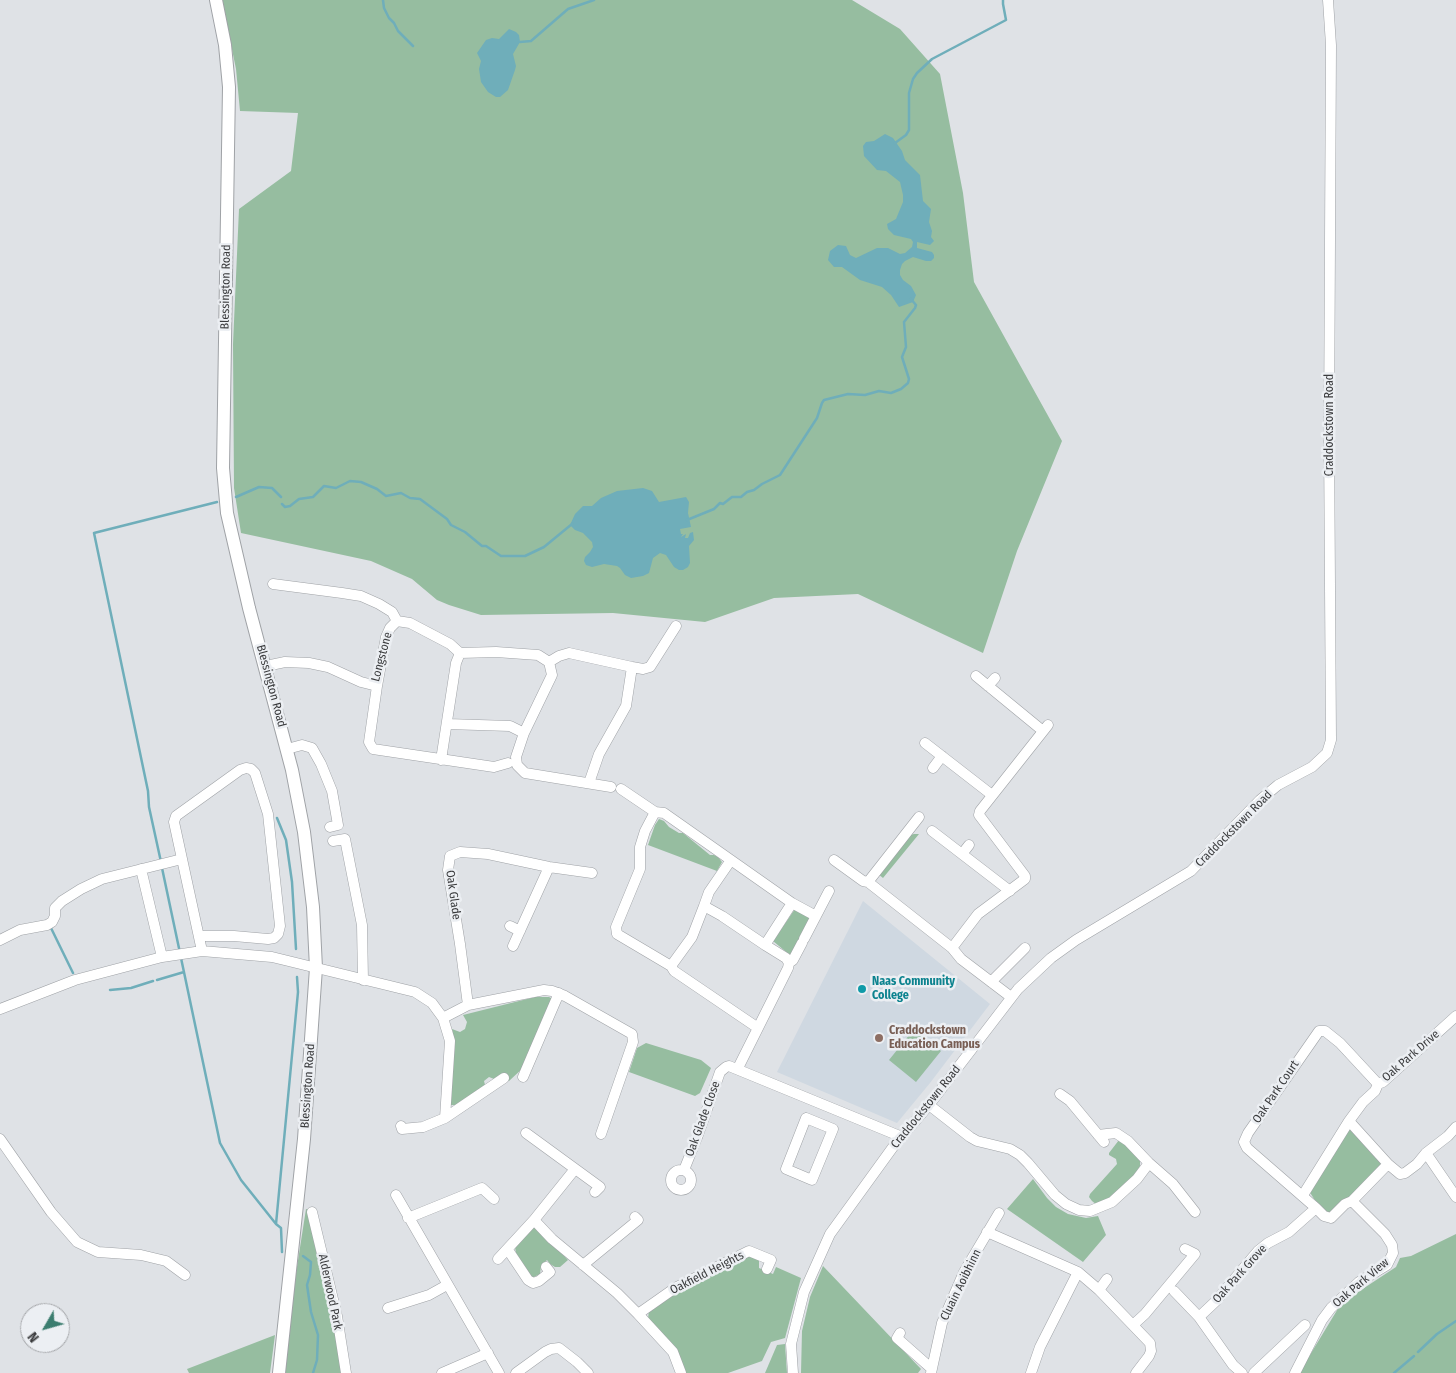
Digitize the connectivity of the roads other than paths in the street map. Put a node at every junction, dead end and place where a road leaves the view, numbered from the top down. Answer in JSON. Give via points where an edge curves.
{"nodes":[{"id":1,"x":216,"y":0,"type":"edge"},
{"id":2,"x":1328,"y":0,"type":"edge"},
{"id":3,"x":273,"y":584,"type":"dead end"},
{"id":4,"x":397,"y":621,"type":"junction"},
{"id":5,"x":676,"y":626,"type":"dead end"},
{"id":6,"x":460,"y":653,"type":"junction"},
{"id":7,"x":549,"y":662,"type":"junction"},
{"id":8,"x":266,"y":666,"type":"junction"},
{"id":9,"x":632,"y":667,"type":"junction"},
{"id":10,"x":976,"y":676,"type":"dead end"},
{"id":11,"x":377,"y":686,"type":"junction"},
{"id":12,"x":447,"y":724,"type":"junction"},
{"id":13,"x":524,"y":733,"type":"junction"},
{"id":14,"x":925,"y":743,"type":"dead end"},
{"id":15,"x":287,"y":749,"type":"junction"},
{"id":16,"x":942,"y":756,"type":"junction"},
{"id":17,"x":441,"y":760,"type":"junction"},
{"id":18,"x":508,"y":763,"type":"dead end"},
{"id":19,"x":933,"y":768,"type":"dead end"},
{"id":20,"x":589,"y":783,"type":"junction"},
{"id":21,"x":992,"y":795,"type":"junction"},
{"id":22,"x":656,"y":812,"type":"junction"},
{"id":23,"x":919,"y":817,"type":"dead end"},
{"id":24,"x":330,"y":827,"type":"dead end"},
{"id":25,"x":932,"y":831,"type":"dead end"},
{"id":26,"x":333,"y":841,"type":"dead end"},
{"id":27,"x":969,"y":844,"type":"dead end"},
{"id":28,"x":962,"y":854,"type":"junction"},
{"id":29,"x":182,"y":859,"type":"junction"},
{"id":30,"x":731,"y":860,"type":"junction"},
{"id":31,"x":834,"y":860,"type":"dead end"},
{"id":32,"x":548,"y":867,"type":"junction"},
{"id":33,"x":141,"y":869,"type":"junction"},
{"id":34,"x":592,"y":873,"type":"dead end"},
{"id":35,"x":868,"y":882,"type":"junction"},
{"id":36,"x":829,"y":891,"type":"dead end"},
{"id":37,"x":1010,"y":891,"type":"junction"},
{"id":38,"x":792,"y":903,"type":"junction"},
{"id":39,"x":704,"y":906,"type":"junction"},
{"id":40,"x":816,"y":916,"type":"junction"},
{"id":41,"x":510,"y":926,"type":"dead end"},
{"id":42,"x":520,"y":931,"type":"junction"},
{"id":43,"x":199,"y":936,"type":"junction"},
{"id":44,"x":0,"y":940,"type":"edge"},
{"id":45,"x":765,"y":945,"type":"junction"},
{"id":46,"x":513,"y":946,"type":"dead end"},
{"id":47,"x":952,"y":948,"type":"junction"},
{"id":48,"x":1025,"y":948,"type":"dead end"},
{"id":49,"x":202,"y":952,"type":"junction"},
{"id":50,"x":162,"y":957,"type":"junction"},
{"id":51,"x":789,"y":963,"type":"junction"},
{"id":52,"x":671,"y":966,"type":"junction"},
{"id":53,"x":316,"y":968,"type":"junction"},
{"id":54,"x":363,"y":980,"type":"junction"},
{"id":55,"x":991,"y":982,"type":"junction"},
{"id":56,"x":559,"y":993,"type":"junction"},
{"id":57,"x":1011,"y":997,"type":"junction"},
{"id":58,"x":468,"y":1005,"type":"junction"},
{"id":59,"x":0,"y":1009,"type":"edge"},
{"id":60,"x":1456,"y":1016,"type":"edge"},
{"id":61,"x":443,"y":1018,"type":"junction"},
{"id":62,"x":758,"y":1028,"type":"junction"},
{"id":63,"x":738,"y":1068,"type":"junction"},
{"id":64,"x":523,"y":1077,"type":"dead end"},
{"id":65,"x":504,"y":1078,"type":"dead end"},
{"id":66,"x":1378,"y":1084,"type":"junction"},
{"id":67,"x":1060,"y":1094,"type":"dead end"},
{"id":68,"x":929,"y":1105,"type":"junction"},
{"id":69,"x":827,"y":1106,"type":"junction"},
{"id":70,"x":445,"y":1118,"type":"junction"},
{"id":71,"x":1349,"y":1121,"type":"junction"},
{"id":72,"x":820,"y":1124,"type":"junction"},
{"id":73,"x":401,"y":1126,"type":"dead end"},
{"id":74,"x":1456,"y":1127,"type":"edge"},
{"id":75,"x":526,"y":1134,"type":"dead end"},
{"id":76,"x":601,"y":1134,"type":"dead end"},
{"id":77,"x":902,"y":1137,"type":"junction"},
{"id":78,"x":0,"y":1139,"type":"edge"},
{"id":79,"x":1426,"y":1152,"type":"junction"},
{"id":80,"x":1149,"y":1163,"type":"junction"},
{"id":81,"x":1392,"y":1167,"type":"junction"},
{"id":82,"x":575,"y":1169,"type":"junction"},
{"id":83,"x":684,"y":1170,"type":"dead end"},
{"id":84,"x":595,"y":1192,"type":"dead end"},
{"id":85,"x":396,"y":1195,"type":"dead end"},
{"id":86,"x":1303,"y":1195,"type":"junction"},
{"id":87,"x":1456,"y":1197,"type":"edge"},
{"id":88,"x":494,"y":1199,"type":"dead end"},
{"id":89,"x":1352,"y":1201,"type":"junction"},
{"id":90,"x":1316,"y":1208,"type":"junction"},
{"id":91,"x":312,"y":1212,"type":"dead end"},
{"id":92,"x":1194,"y":1212,"type":"dead end"},
{"id":93,"x":999,"y":1213,"type":"dead end"},
{"id":94,"x":635,"y":1217,"type":"dead end"},
{"id":95,"x":408,"y":1218,"type":"junction"},
{"id":96,"x":534,"y":1220,"type":"junction"},
{"id":97,"x":988,"y":1232,"type":"junction"},
{"id":98,"x":1185,"y":1249,"type":"dead end"},
{"id":99,"x":508,"y":1250,"type":"junction"},
{"id":100,"x":498,"y":1259,"type":"dead end"},
{"id":101,"x":583,"y":1265,"type":"junction"},
{"id":102,"x":546,"y":1267,"type":"dead end"},
{"id":103,"x":767,"y":1269,"type":"dead end"},
{"id":104,"x":1078,"y":1272,"type":"junction"},
{"id":105,"x":185,"y":1274,"type":"dead end"},
{"id":106,"x":1107,"y":1279,"type":"dead end"},
{"id":107,"x":447,"y":1285,"type":"junction"},
{"id":108,"x":1099,"y":1290,"type":"junction"},
{"id":109,"x":1174,"y":1291,"type":"dead end"},
{"id":110,"x":388,"y":1308,"type":"dead end"},
{"id":111,"x":638,"y":1314,"type":"junction"},
{"id":112,"x":1199,"y":1317,"type":"junction"},
{"id":113,"x":1133,"y":1325,"type":"junction"},
{"id":114,"x":1305,"y":1325,"type":"dead end"},
{"id":115,"x":899,"y":1336,"type":"dead end"},
{"id":116,"x":488,"y":1353,"type":"junction"},
{"id":117,"x":931,"y":1371,"type":"edge"},
{"id":118,"x":279,"y":1373,"type":"edge"},
{"id":119,"x":346,"y":1373,"type":"edge"},
{"id":120,"x":442,"y":1373,"type":"edge"},
{"id":121,"x":500,"y":1373,"type":"edge"},
{"id":122,"x":516,"y":1373,"type":"edge"},
{"id":123,"x":588,"y":1373,"type":"edge"},
{"id":124,"x":681,"y":1373,"type":"edge"},
{"id":125,"x":794,"y":1373,"type":"edge"},
{"id":126,"x":1031,"y":1373,"type":"edge"},
{"id":127,"x":1136,"y":1373,"type":"edge"},
{"id":128,"x":1242,"y":1373,"type":"edge"},
{"id":129,"x":1254,"y":1373,"type":"edge"},
{"id":130,"x":1295,"y":1373,"type":"edge"}],
"edges":[{"from":1,"to":8,"type":"main road","name":"Blessington Road","via":[[226,45],[229,87],[224,476],[227,513]]},
{"from":2,"to":57,"type":"street","name":"Craddockstown Road","via":[[1331,45],[1331,740],[1327,753],[1312,768],[1278,785],[1260,800],[1191,871],[1076,940]]},
{"from":3,"to":4,"type":"street","name":"Longstone","via":[[361,596],[392,612]]},
{"from":4,"to":6,"type":"street","via":[[410,623],[450,644]]},
{"from":4,"to":11,"type":"street","name":"Longstone","via":[[386,637]]},
{"from":5,"to":9,"type":"street","via":[[650,666],[643,669]]},
{"from":6,"to":7,"type":"street","via":[[538,655]]},
{"from":6,"to":12,"type":"street"},
{"from":7,"to":9,"type":"street","via":[[569,653]]},
{"from":7,"to":13,"type":"street","via":[[552,675]]},
{"from":8,"to":11,"type":"street","name":"Longstone","via":[[309,662]]},
{"from":8,"to":15,"type":"main road","name":"Blessington Road"},
{"from":9,"to":20,"type":"street","via":[[626,706],[599,754]]},
{"from":10,"to":21,"type":"street","via":[[991,682],[1046,728]]},
{"from":11,"to":17,"type":"street","via":[[370,746]]},
{"from":12,"to":13,"type":"street","via":[[510,726]]},
{"from":12,"to":17,"type":"street"},
{"from":13,"to":20,"type":"street","via":[[516,761],[525,773]]},
{"from":14,"to":16,"type":"street"},
{"from":15,"to":24,"type":"street","via":[[302,745],[312,748],[321,764],[332,791],[338,825]]},
{"from":15,"to":53,"type":"main road","name":"Blessington Road","via":[[304,832]]},
{"from":16,"to":19,"type":"street"},
{"from":16,"to":21,"type":"street"},
{"from":17,"to":18,"type":"street","via":[[494,767]]},
{"from":20,"to":22,"type":"street","via":[[616,788]]},
{"from":21,"to":37,"type":"street","via":[[980,815],[1025,876],[1023,882]]},
{"from":22,"to":30,"type":"street","via":[[664,813]]},
{"from":22,"to":52,"type":"street","via":[[645,831],[640,848],[640,869],[616,931],[621,938]]},
{"from":23,"to":35,"type":"street"},
{"from":25,"to":28,"type":"street"},
{"from":26,"to":54,"type":"street","via":[[345,839],[362,925]]},
{"from":27,"to":28,"type":"street"},
{"from":28,"to":37,"type":"street"},
{"from":29,"to":33,"type":"street"},
{"from":29,"to":43,"type":"street"},
{"from":29,"to":43,"type":"street","via":[[174,822],[176,816],[240,770],[251,769],[268,814],[280,926],[278,934],[268,939]]},
{"from":30,"to":38,"type":"street"},
{"from":30,"to":39,"type":"street","via":[[709,892]]},
{"from":31,"to":35,"type":"street"},
{"from":32,"to":34,"type":"street","name":"Oak Glade"},
{"from":32,"to":42,"type":"street"},
{"from":32,"to":58,"type":"street","name":"Oak Glade","via":[[488,854],[460,852],[450,856],[448,870]]},
{"from":33,"to":44,"type":"street","via":[[92,884],[58,904],[52,922],[20,930]]},
{"from":33,"to":50,"type":"street"},
{"from":35,"to":47,"type":"street"},
{"from":36,"to":40,"type":"street"},
{"from":37,"to":47,"type":"street","via":[[978,914]]},
{"from":38,"to":40,"type":"street"},
{"from":38,"to":45,"type":"street"},
{"from":39,"to":45,"type":"street"},
{"from":39,"to":52,"type":"street","via":[[692,938]]},
{"from":40,"to":51,"type":"street"},
{"from":41,"to":42,"type":"street"},
{"from":42,"to":46,"type":"street"},
{"from":43,"to":49,"type":"street"},
{"from":45,"to":51,"type":"street"},
{"from":47,"to":55,"type":"street"},
{"from":48,"to":55,"type":"street"},
{"from":49,"to":50,"type":"street"},
{"from":49,"to":53,"type":"street","via":[[272,957]]},
{"from":50,"to":59,"type":"street","via":[[75,980]]},
{"from":51,"to":62,"type":"street"},
{"from":52,"to":62,"type":"street"},
{"from":53,"to":54,"type":"street"},
{"from":53,"to":118,"type":"main road","name":"Blessington Road","via":[[304,1139]]},
{"from":54,"to":61,"type":"street","via":[[414,992],[432,1003]]},
{"from":55,"to":57,"type":"street"},
{"from":56,"to":58,"type":"street","via":[[544,990]]},
{"from":56,"to":64,"type":"street"},
{"from":56,"to":76,"type":"street","via":[[634,1037]]},
{"from":57,"to":68,"type":"street","name":"Craddockstown Road"},
{"from":58,"to":61,"type":"street"},
{"from":60,"to":66,"type":"street","name":"Oak Park Drive"},
{"from":61,"to":70,"type":"street","via":[[450,1041]]},
{"from":62,"to":63,"type":"street"},
{"from":63,"to":69,"type":"street"},
{"from":63,"to":83,"type":"street","name":"Oak Glade Close","via":[[729,1066],[720,1072]]},
{"from":65,"to":70,"type":"street"},
{"from":66,"to":71,"type":"street","name":"Oak Park Drive"},
{"from":66,"to":86,"type":"street","name":"Oak Park Court","via":[[1340,1043],[1325,1031],[1319,1031],[1244,1142]]},
{"from":67,"to":80,"type":"street","via":[[1070,1101],[1101,1139],[1105,1133],[1116,1133]]},
{"from":68,"to":77,"type":"street","name":"Craddockstown Road"},
{"from":68,"to":80,"type":"street","via":[[977,1141],[1010,1149],[1020,1155],[1055,1195],[1079,1210],[1090,1211],[1112,1202]]},
{"from":69,"to":72,"type":"street"},
{"from":69,"to":77,"type":"street"},
{"from":70,"to":73,"type":"street","via":[[423,1127],[402,1129]]},
{"from":71,"to":81,"type":"street"},
{"from":71,"to":86,"type":"street","name":"Oak Park Drive"},
{"from":72,"to":72,"type":"street","via":[[833,1129],[812,1180],[786,1169],[806,1118]]},
{"from":74,"to":79,"type":"street"},
{"from":75,"to":82,"type":"street"},
{"from":77,"to":125,"type":"street","name":"Craddockstown Road","via":[[825,1243],[804,1292],[791,1344]]},
{"from":78,"to":105,"type":"street","via":[[51,1212],[77,1242],[98,1252],[141,1255],[166,1261]]},
{"from":79,"to":81,"type":"street","via":[[1418,1164],[1405,1173],[1400,1174]]},
{"from":79,"to":87,"type":"street"},
{"from":80,"to":92,"type":"street","via":[[1173,1184]]},
{"from":81,"to":89,"type":"street"},
{"from":82,"to":84,"type":"street","via":[[600,1186]]},
{"from":82,"to":96,"type":"street"},
{"from":85,"to":95,"type":"street"},
{"from":86,"to":90,"type":"street","name":"Oak Park Court"},
{"from":88,"to":95,"type":"street","via":[[482,1188]]},
{"from":89,"to":90,"type":"street","via":[[1331,1218]]},
{"from":89,"to":130,"type":"street","name":"Oak Park View","via":[[1385,1234],[1393,1253],[1387,1265],[1359,1282],[1331,1308]]},
{"from":90,"to":112,"type":"street","name":"Oak Park Grove","via":[[1289,1232],[1258,1251]]},
{"from":91,"to":119,"type":"street","name":"Alderwood Park","via":[[337,1316]]},
{"from":93,"to":97,"type":"street","name":"Cluain Aoibhinn"},
{"from":94,"to":101,"type":"street","via":[[638,1220]]},
{"from":95,"to":107,"type":"street"},
{"from":96,"to":99,"type":"street"},
{"from":96,"to":101,"type":"street"},
{"from":97,"to":104,"type":"street"},
{"from":97,"to":117,"type":"street","name":"Cluain Aoibhinn","via":[[964,1272],[942,1323]]},
{"from":98,"to":113,"type":"street","via":[[1194,1254]]},
{"from":99,"to":100,"type":"street"},
{"from":99,"to":102,"type":"street","via":[[533,1283],[550,1272]]},
{"from":101,"to":111,"type":"street"},
{"from":103,"to":111,"type":"street","name":"Oakfield Heights","via":[[771,1260],[750,1251],[675,1288]]},
{"from":104,"to":108,"type":"street"},
{"from":104,"to":126,"type":"street","via":[[1040,1347]]},
{"from":106,"to":108,"type":"street"},
{"from":107,"to":110,"type":"street","via":[[429,1295]]},
{"from":107,"to":116,"type":"street"},
{"from":108,"to":113,"type":"street"},
{"from":109,"to":112,"type":"street"},
{"from":111,"to":124,"type":"street","via":[[673,1352]]},
{"from":112,"to":128,"type":"street"},
{"from":113,"to":127,"type":"street","via":[[1150,1344],[1151,1350]]},
{"from":114,"to":129,"type":"street"},
{"from":115,"to":117,"type":"street","name":"Cluain Aoibhinn"},
{"from":116,"to":120,"type":"street"},
{"from":116,"to":121,"type":"street"},
{"from":122,"to":123,"type":"street","via":[[545,1352],[558,1348]]}]}
